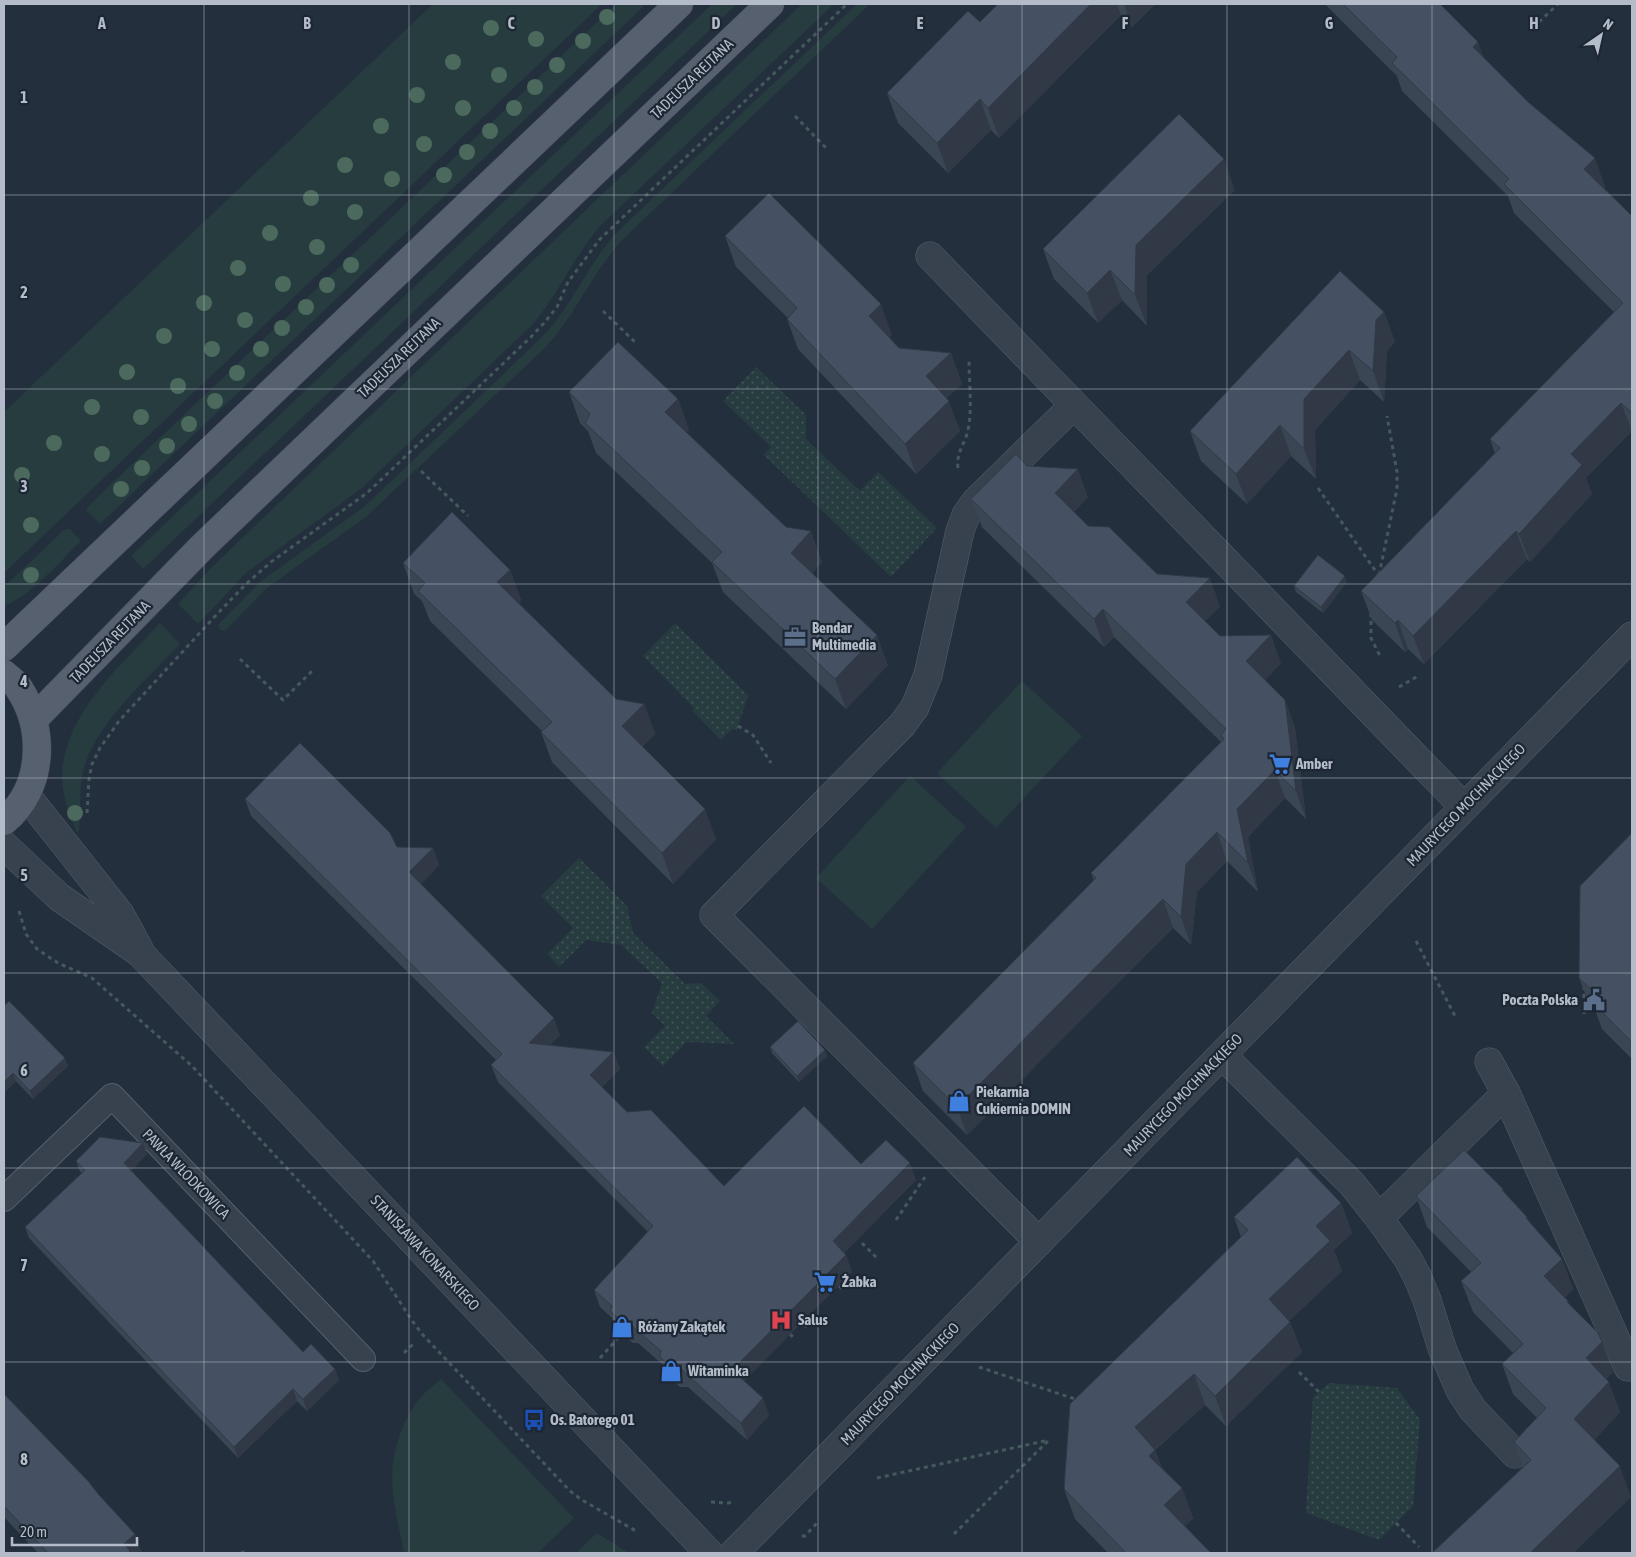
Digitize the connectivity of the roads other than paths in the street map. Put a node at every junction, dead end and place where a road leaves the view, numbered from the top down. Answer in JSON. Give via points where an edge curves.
{"nodes":[{"id":1,"x":679,"y":4,"type":"edge"},
{"id":2,"x":770,"y":4,"type":"edge"},
{"id":3,"x":930,"y":256,"type":"dead end"},
{"id":4,"x":1074,"y":405,"type":"junction"},
{"id":5,"x":1632,"y":636,"type":"edge"},
{"id":6,"x":4,"y":647,"type":"edge"},
{"id":7,"x":4,"y":674,"type":"edge"},
{"id":8,"x":34,"y":719,"type":"junction"},
{"id":9,"x":26,"y":795,"type":"junction"},
{"id":10,"x":1464,"y":807,"type":"junction"},
{"id":11,"x":4,"y":821,"type":"edge"},
{"id":12,"x":4,"y":845,"type":"edge"},
{"id":13,"x":140,"y":953,"type":"junction"},
{"id":14,"x":1222,"y":1055,"type":"junction"},
{"id":15,"x":1489,"y":1062,"type":"dead end"},
{"id":16,"x":1506,"y":1093,"type":"junction"},
{"id":17,"x":4,"y":1199,"type":"edge"},
{"id":18,"x":1379,"y":1218,"type":"junction"},
{"id":19,"x":1039,"y":1242,"type":"junction"},
{"id":20,"x":363,"y":1359,"type":"dead end"},
{"id":21,"x":1628,"y":1367,"type":"dead end"},
{"id":22,"x":1515,"y":1454,"type":"dead end"},
{"id":23,"x":709,"y":1553,"type":"edge"},
{"id":24,"x":734,"y":1553,"type":"edge"}],
"edges":[{"from":1,"to":6,"type":"main road"},
{"from":2,"to":8,"type":"main road","name":"TADEUSZA REJTANA","via":[[203,546]]},
{"from":3,"to":4,"type":"street"},
{"from":4,"to":10,"type":"street"},
{"from":4,"to":19,"type":"street","via":[[973,505],[966,516],[928,675],[915,707],[892,736],[714,915]]},
{"from":5,"to":10,"type":"street","name":"MAURYCEGO MOCHNACKIEGO"},
{"from":7,"to":8,"type":"main road","via":[[18,686]]},
{"from":8,"to":9,"type":"main road","via":[[38,745],[35,771]]},
{"from":9,"to":11,"type":"main road"},
{"from":9,"to":13,"type":"street","name":"STANISŁAWA KONARSKIEGO","via":[[120,914]]},
{"from":10,"to":14,"type":"street","name":"MAURYCEGO MOCHNACKIEGO"},
{"from":12,"to":13,"type":"street","name":"STANISŁAWA KONARSKIEGO","via":[[58,897]]},
{"from":13,"to":23,"type":"street","name":"STANISŁAWA KONARSKIEGO"},
{"from":14,"to":18,"type":"street","via":[[1352,1184]]},
{"from":14,"to":19,"type":"street","name":"MAURYCEGO MOCHNACKIEGO"},
{"from":15,"to":16,"type":"street"},
{"from":16,"to":18,"type":"street"},
{"from":16,"to":21,"type":"street"},
{"from":17,"to":20,"type":"lane","name":"PAWŁA WŁODKOWICA","via":[[112,1096]]},
{"from":18,"to":22,"type":"street","via":[[1417,1276],[1460,1390],[1473,1410]]},
{"from":19,"to":24,"type":"street","name":"MAURYCEGO MOCHNACKIEGO"}]}
